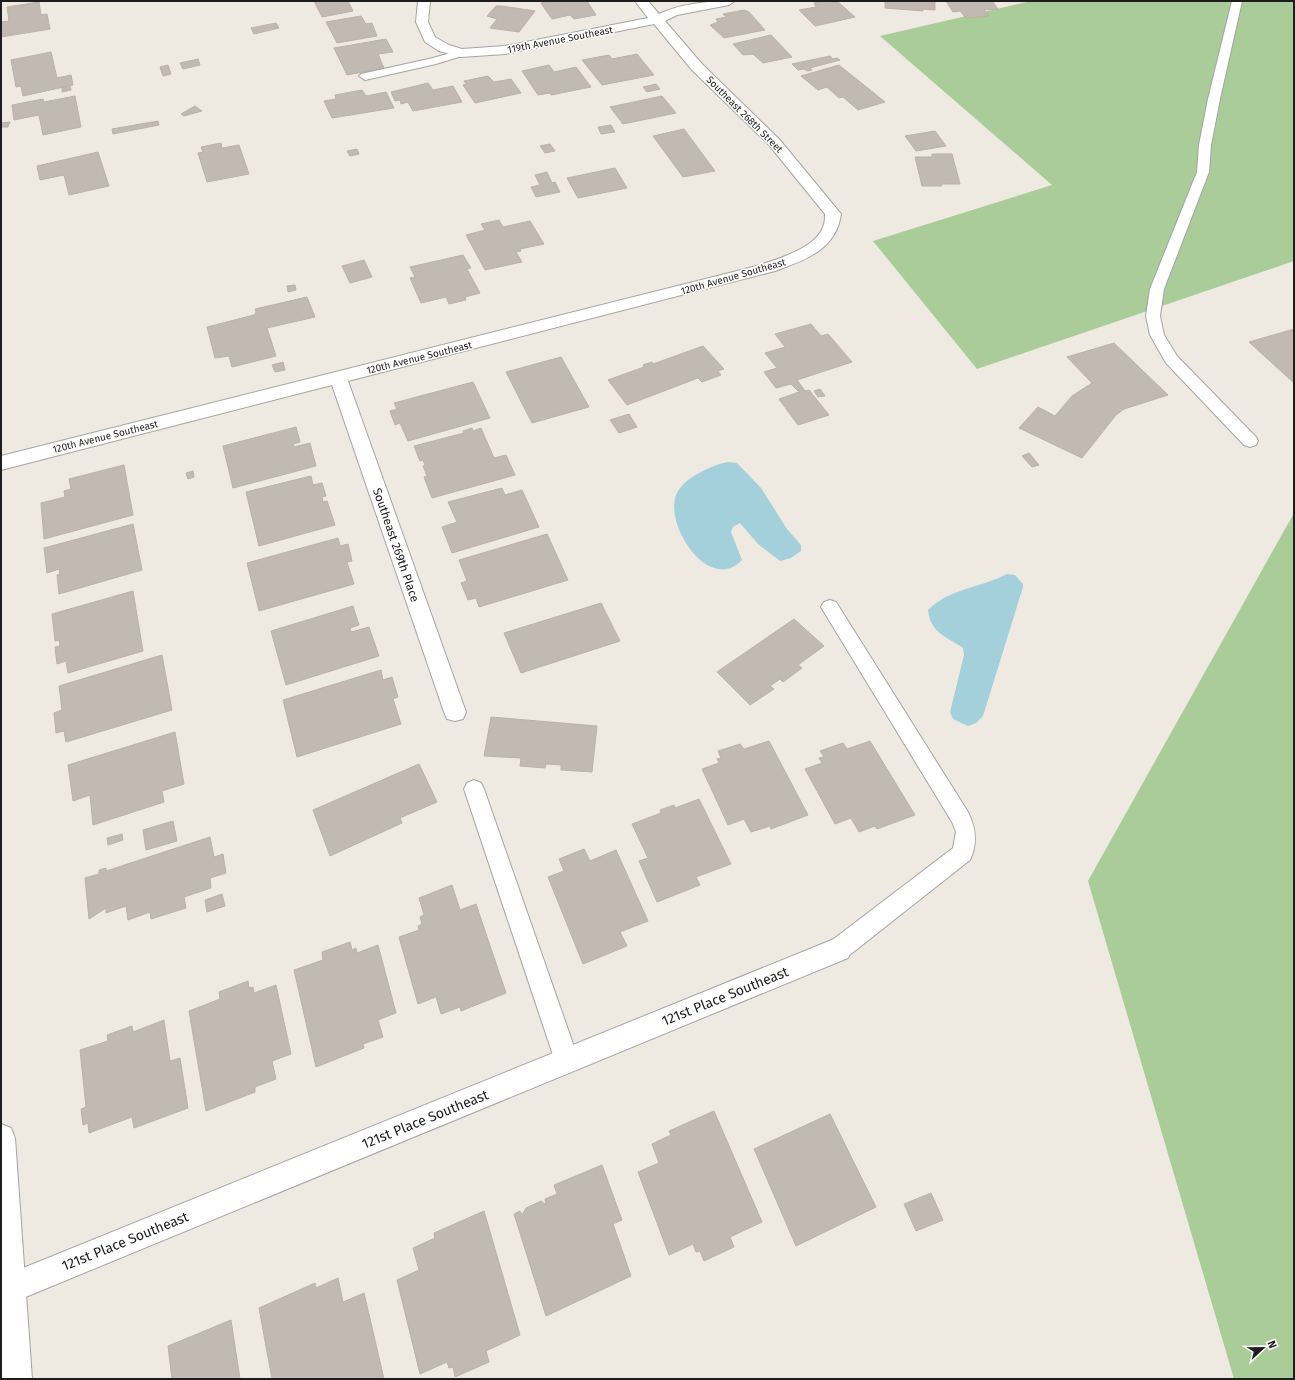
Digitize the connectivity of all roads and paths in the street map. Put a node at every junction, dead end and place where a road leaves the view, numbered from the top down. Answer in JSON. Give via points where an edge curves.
{"nodes":[{"id":1,"x":424,"y":1,"type":"edge"},
{"id":2,"x":641,"y":1,"type":"edge"},
{"id":3,"x":730,"y":1,"type":"edge"},
{"id":4,"x":1237,"y":1,"type":"edge"},
{"id":5,"x":656,"y":20,"type":"junction"},
{"id":6,"x":461,"y":53,"type":"junction"},
{"id":7,"x":364,"y":76,"type":"dead end"},
{"id":8,"x":829,"y":234,"type":"joint"},
{"id":9,"x":338,"y":378,"type":"junction"},
{"id":10,"x":1250,"y":441,"type":"dead end"},
{"id":11,"x":1,"y":462,"type":"edge"},
{"id":12,"x":830,"y":607,"type":"dead end"},
{"id":13,"x":455,"y":712,"type":"dead end"},
{"id":14,"x":474,"y":789,"type":"dead end"},
{"id":15,"x":839,"y":949,"type":"joint"},
{"id":16,"x":567,"y":1061,"type":"junction"},
{"id":17,"x":1,"y":1138,"type":"edge"},
{"id":18,"x":11,"y":1288,"type":"junction"},
{"id":19,"x":16,"y":1379,"type":"edge"}],
"edges":[{"from":1,"to":6,"type":"street","name":"119th Avenue Southeast","via":[[422,22],[430,39],[444,48]]},
{"from":2,"to":5,"type":"street","name":"Southeast 268th Street"},
{"from":3,"to":5,"type":"street","name":"119th Avenue Southeast","via":[[673,12]]},
{"from":4,"to":10,"type":"lane","via":[[1214,100],[1203,172],[1157,289],[1153,316],[1157,335],[1171,359]]},
{"from":5,"to":6,"type":"street","name":"119th Avenue Southeast","via":[[505,50]]},
{"from":5,"to":8,"type":"street","name":"Southeast 268th Street","via":[[697,67],[774,142],[833,214],[834,224]]},
{"from":6,"to":7,"type":"lane","via":[[436,61]]},
{"from":8,"to":9,"type":"street","name":"120th Avenue Southeast","via":[[817,245],[788,260],[742,275]]},
{"from":9,"to":11,"type":"street","name":"120th Avenue Southeast"},
{"from":9,"to":13,"type":"street","name":"Southeast 269th Place"},
{"from":12,"to":15,"type":"lane","via":[[961,818],[966,832],[963,853]]},
{"from":14,"to":16,"type":"lane"},
{"from":15,"to":16,"type":"street","name":"121st Place Southeast"},
{"from":16,"to":18,"type":"street","name":"121st Place Southeast"},
{"from":17,"to":18,"type":"street"},
{"from":18,"to":19,"type":"street"}]}
